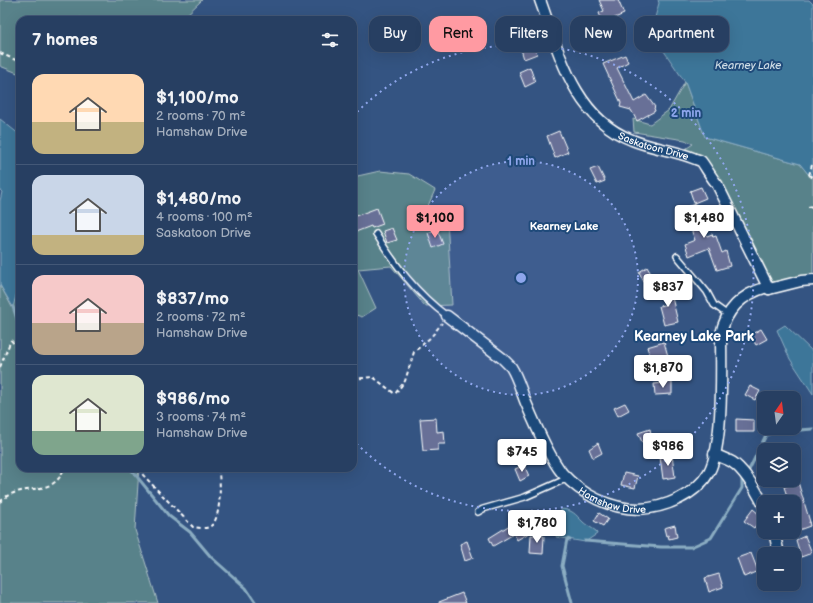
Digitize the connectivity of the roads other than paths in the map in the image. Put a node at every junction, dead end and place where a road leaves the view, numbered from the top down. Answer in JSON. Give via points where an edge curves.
{"nodes":[{"id":1,"x":540,"y":0,"type":"edge"},
{"id":2,"x":376,"y":234,"type":"dead end"},
{"id":3,"x":677,"y":256,"type":"dead end"},
{"id":4,"x":813,"y":280,"type":"edge"},
{"id":5,"x":769,"y":289,"type":"junction"},
{"id":6,"x":728,"y":315,"type":"junction"},
{"id":7,"x":447,"y":316,"type":"joint"},
{"id":8,"x":714,"y":454,"type":"junction"},
{"id":9,"x":568,"y":478,"type":"junction"},
{"id":10,"x":758,"y":495,"type":"edge"},
{"id":11,"x":478,"y":512,"type":"dead end"}],
"edges":[{"from":1,"to":5,"type":"street","name":"Saskatoon Drive","via":[[566,71],[581,99],[600,119],[631,140],[681,152],[701,161],[717,184]]},
{"from":2,"to":7,"type":"lane","name":"Hamshaw Drive","via":[[407,279],[426,300]]},
{"from":3,"to":6,"type":"lane","via":[[707,292],[714,305]]},
{"from":4,"to":5,"type":"street","name":"Hamshaw Drive","via":[[801,280]]},
{"from":5,"to":6,"type":"street","name":"Hamshaw Drive","via":[[767,287],[746,295],[737,302]]},
{"from":6,"to":8,"type":"street","name":"Hamshaw Drive","via":[[721,334],[720,397]]},
{"from":7,"to":9,"type":"street","name":"Hamshaw Drive","via":[[511,367],[554,461]]},
{"from":8,"to":9,"type":"street","name":"Hamshaw Drive","via":[[709,471],[694,488],[679,498],[654,508],[626,508],[600,501],[584,492]]},
{"from":8,"to":10,"type":"street","via":[[733,462]]},
{"from":9,"to":11,"type":"lane","via":[[525,497]]}]}
